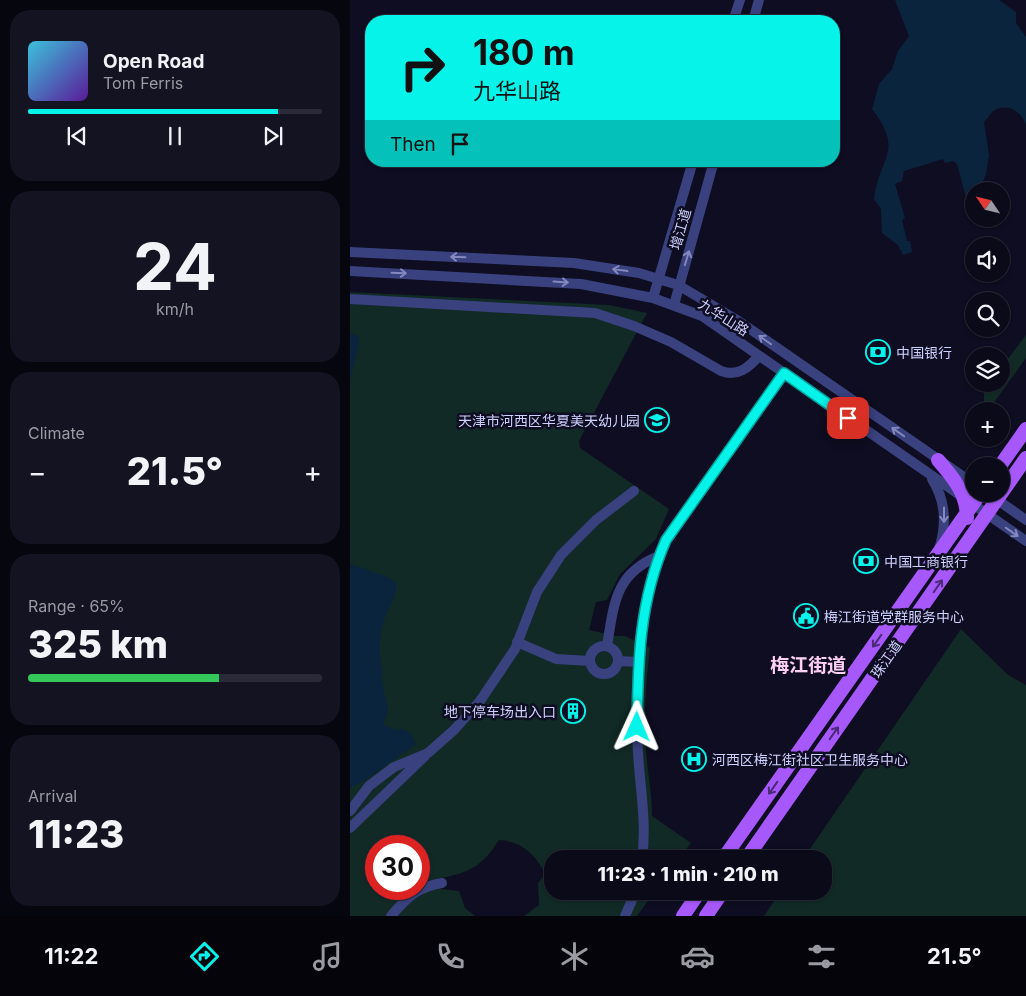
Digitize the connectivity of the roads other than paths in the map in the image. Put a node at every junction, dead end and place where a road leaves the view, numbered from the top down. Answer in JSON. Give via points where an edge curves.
{"nodes":[{"id":1,"x":740,"y":0,"type":"edge"},
{"id":2,"x":759,"y":0,"type":"edge"},
{"id":3,"x":736,"y":15,"type":"edge"},
{"id":4,"x":755,"y":15,"type":"edge"},
{"id":5,"x":691,"y":167,"type":"edge"},
{"id":6,"x":712,"y":167,"type":"edge"},
{"id":7,"x":350,"y":252,"type":"edge"},
{"id":8,"x":350,"y":271,"type":"edge"},
{"id":9,"x":660,"y":279,"type":"junction"},
{"id":10,"x":678,"y":285,"type":"junction"},
{"id":11,"x":654,"y":298,"type":"junction"},
{"id":12,"x":350,"y":299,"type":"edge"},
{"id":13,"x":674,"y":305,"type":"junction"},
{"id":14,"x":760,"y":356,"type":"junction"},
{"id":15,"x":784,"y":373,"type":"junction"},
{"id":16,"x":1026,"y":429,"type":"edge"},
{"id":17,"x":1006,"y":457,"type":"edge"},
{"id":18,"x":1026,"y":458,"type":"edge"},
{"id":19,"x":938,"y":460,"type":"junction"},
{"id":20,"x":928,"y":474,"type":"junction"},
{"id":21,"x":1010,"y":477,"type":"edge"},
{"id":22,"x":965,"y":478,"type":"edge"},
{"id":23,"x":634,"y":491,"type":"dead end"},
{"id":24,"x":991,"y":502,"type":"edge"},
{"id":25,"x":1000,"y":502,"type":"edge"},
{"id":26,"x":971,"y":503,"type":"edge"},
{"id":27,"x":987,"y":515,"type":"junction"},
{"id":28,"x":1026,"y":520,"type":"edge"},
{"id":29,"x":1026,"y":542,"type":"edge"},
{"id":30,"x":659,"y":556,"type":"junction"},
{"id":31,"x":935,"y":558,"type":"junction"},
{"id":32,"x":952,"y":566,"type":"junction"},
{"id":33,"x":517,"y":642,"type":"junction"},
{"id":34,"x":607,"y":646,"type":"junction"},
{"id":35,"x":590,"y":661,"type":"junction"},
{"id":36,"x":618,"y":661,"type":"junction"},
{"id":37,"x":639,"y":662,"type":"junction"},
{"id":38,"x":428,"y":752,"type":"junction"},
{"id":39,"x":350,"y":811,"type":"edge"},
{"id":40,"x":350,"y":828,"type":"edge"},
{"id":41,"x":643,"y":850,"type":"edge"},
{"id":42,"x":729,"y":850,"type":"edge"},
{"id":43,"x":752,"y":850,"type":"edge"},
{"id":44,"x":442,"y":883,"type":"dead end"},
{"id":45,"x":632,"y":900,"type":"edge"},
{"id":46,"x":694,"y":900,"type":"edge"},
{"id":47,"x":717,"y":900,"type":"edge"},
{"id":48,"x":392,"y":916,"type":"edge"},
{"id":49,"x":625,"y":916,"type":"edge"},
{"id":50,"x":683,"y":916,"type":"edge"},
{"id":51,"x":706,"y":916,"type":"edge"}],
"edges":[{"from":1,"to":3,"type":"street"},
{"from":2,"to":4,"type":"street"},
{"from":5,"to":9,"type":"street","name":"增江道"},
{"from":10,"to":6,"type":"street","name":"增江道","one_way":true},
{"from":9,"to":7,"type":"street","name":"九华山路","one_way":true,"via":[[574,263]]},
{"from":8,"to":11,"type":"street","name":"九华山路","one_way":true,"via":[[581,284]]},
{"from":9,"to":10,"type":"street","name":"九华山路"},
{"from":9,"to":11,"type":"street","name":"增江道"},
{"from":10,"to":13,"type":"street","name":"增江道"},
{"from":19,"to":10,"type":"street","name":"九华山路","one_way":true,"via":[[737,320]]},
{"from":11,"to":13,"type":"street","name":"九华山路"},
{"from":12,"to":14,"type":"street","via":[[594,313],[671,342],[730,374],[742,372]]},
{"from":13,"to":14,"type":"street","name":"九华山路","via":[[702,316]]},
{"from":14,"to":15,"type":"street","name":"九华山路"},
{"from":15,"to":20,"type":"street","name":"九华山路"},
{"from":15,"to":30,"type":"street","via":[[666,540]]},
{"from":16,"to":17,"type":"main road"},
{"from":18,"to":21,"type":"main road","name":"珠江道"},
{"from":19,"to":22,"type":"street","name":"九华山路"},
{"from":19,"to":26,"type":"main road"},
{"from":20,"to":26,"type":"street","name":"九华山路"},
{"from":20,"to":31,"type":"street","one_way":true,"via":[[938,488],[944,509],[944,530]]},
{"from":23,"to":33,"type":"street","via":[[596,520],[560,555],[537,592]]},
{"from":24,"to":27,"type":"main road","name":"珠江道"},
{"from":25,"to":28,"type":"street"},
{"from":26,"to":27,"type":"street","name":"九华山路"},
{"from":26,"to":31,"type":"main road","name":"珠江道"},
{"from":26,"to":32,"type":"main road","via":[[964,539]]},
{"from":27,"to":29,"type":"street","name":"九华山路","one_way":true},
{"from":27,"to":32,"type":"main road","name":"珠江道"},
{"from":30,"to":34,"type":"street","via":[[642,563],[626,578],[615,602]]},
{"from":30,"to":37,"type":"street","via":[[640,638]]},
{"from":31,"to":42,"type":"main road","name":"珠江道","one_way":true},
{"from":43,"to":32,"type":"main road","name":"珠江道","one_way":true},
{"from":33,"to":35,"type":"street","via":[[556,659]]},
{"from":33,"to":38,"type":"street","via":[[480,701]]},
{"from":34,"to":35,"type":"street","via":[[595,649]]},
{"from":34,"to":36,"type":"street","via":[[614,650]]},
{"from":35,"to":36,"type":"street","via":[[597,672],[607,674],[615,669]]},
{"from":36,"to":37,"type":"street"},
{"from":37,"to":41,"type":"street","via":[[637,727],[645,836]]},
{"from":38,"to":39,"type":"street","via":[[394,767],[370,786]]},
{"from":38,"to":40,"type":"street"},
{"from":44,"to":48,"type":"street","via":[[413,893]]},
{"from":45,"to":49,"type":"street"},
{"from":46,"to":50,"type":"main road"},
{"from":47,"to":51,"type":"main road"}]}
